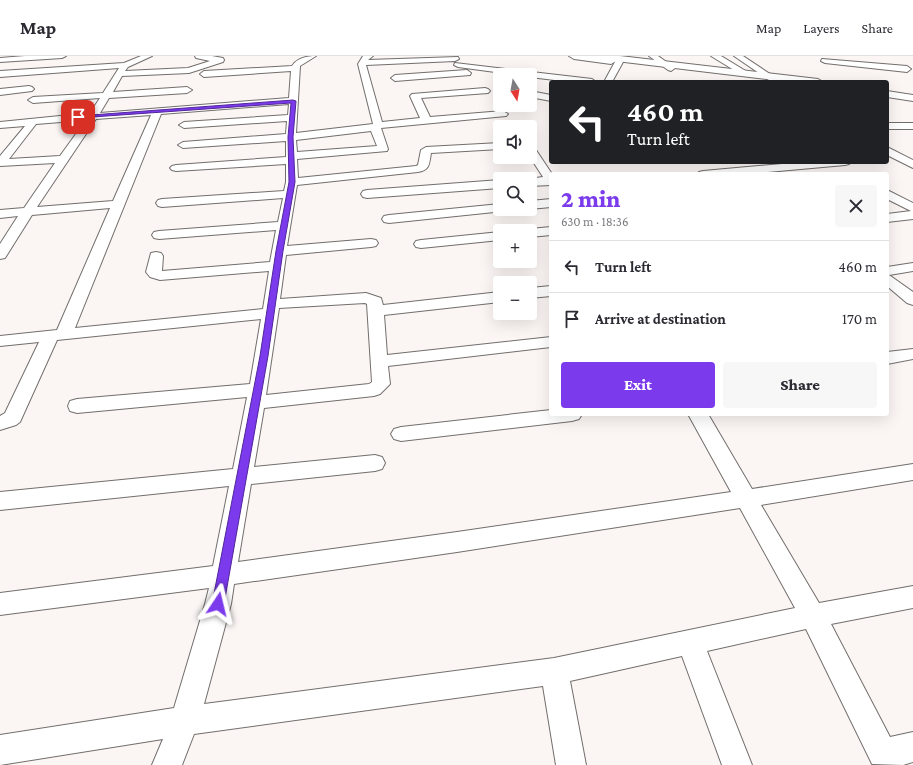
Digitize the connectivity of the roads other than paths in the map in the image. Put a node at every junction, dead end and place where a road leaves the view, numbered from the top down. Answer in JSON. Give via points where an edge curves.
{"nodes":[{"id":1,"x":62,"y":56,"type":"edge"},
{"id":2,"x":100,"y":56,"type":"edge"},
{"id":3,"x":148,"y":56,"type":"edge"},
{"id":4,"x":199,"y":56,"type":"edge"},
{"id":5,"x":204,"y":56,"type":"edge"},
{"id":6,"x":309,"y":56,"type":"edge"},
{"id":7,"x":574,"y":56,"type":"edge"},
{"id":8,"x":596,"y":56,"type":"edge"},
{"id":9,"x":653,"y":56,"type":"edge"},
{"id":10,"x":715,"y":56,"type":"edge"},
{"id":11,"x":738,"y":56,"type":"edge"},
{"id":12,"x":864,"y":56,"type":"edge"},
{"id":13,"x":39,"y":57,"type":"junction"},
{"id":14,"x":365,"y":59,"type":"edge"},
{"id":15,"x":0,"y":60,"type":"edge"},
{"id":16,"x":457,"y":60,"type":"edge"},
{"id":17,"x":825,"y":61,"type":"dead end"},
{"id":18,"x":620,"y":62,"type":"junction"},
{"id":19,"x":125,"y":65,"type":"junction"},
{"id":20,"x":669,"y":66,"type":"junction"},
{"id":21,"x":94,"y":67,"type":"junction"},
{"id":22,"x":295,"y":68,"type":"junction"},
{"id":23,"x":910,"y":70,"type":"edge"},
{"id":24,"x":26,"y":72,"type":"junction"},
{"id":25,"x":744,"y":73,"type":"junction"},
{"id":26,"x":0,"y":74,"type":"edge"},
{"id":27,"x":119,"y":74,"type":"junction"},
{"id":28,"x":204,"y":74,"type":"dead end"},
{"id":29,"x":395,"y":78,"type":"dead end"},
{"id":30,"x":580,"y":80,"type":"edge"},
{"id":31,"x":609,"y":80,"type":"edge"},
{"id":32,"x":774,"y":80,"type":"edge"},
{"id":33,"x":482,"y":88,"type":"junction"},
{"id":34,"x":29,"y":89,"type":"dead end"},
{"id":35,"x":187,"y":90,"type":"dead end"},
{"id":36,"x":889,"y":90,"type":"edge"},
{"id":37,"x":4,"y":91,"type":"edge"},
{"id":38,"x":889,"y":94,"type":"edge"},
{"id":39,"x":913,"y":94,"type":"edge"},
{"id":40,"x":106,"y":95,"type":"junction"},
{"id":41,"x":537,"y":95,"type":"edge"},
{"id":42,"x":549,"y":98,"type":"edge"},
{"id":43,"x":913,"y":98,"type":"edge"},
{"id":44,"x":0,"y":99,"type":"edge"},
{"id":45,"x":33,"y":100,"type":"dead end"},
{"id":46,"x":158,"y":111,"type":"junction"},
{"id":47,"x":503,"y":114,"type":"junction"},
{"id":48,"x":93,"y":116,"type":"junction"},
{"id":49,"x":426,"y":120,"type":"junction"},
{"id":50,"x":508,"y":120,"type":"edge"},
{"id":51,"x":34,"y":121,"type":"junction"},
{"id":52,"x":0,"y":125,"type":"edge"},
{"id":53,"x":184,"y":125,"type":"dead end"},
{"id":54,"x":377,"y":126,"type":"junction"},
{"id":55,"x":889,"y":126,"type":"edge"},
{"id":56,"x":913,"y":126,"type":"edge"},
{"id":57,"x":292,"y":135,"type":"junction"},
{"id":58,"x":183,"y":144,"type":"dead end"},
{"id":59,"x":493,"y":146,"type":"edge"},
{"id":60,"x":537,"y":151,"type":"edge"},
{"id":61,"x":545,"y":152,"type":"dead end"},
{"id":62,"x":893,"y":158,"type":"edge"},
{"id":63,"x":64,"y":159,"type":"junction"},
{"id":64,"x":537,"y":160,"type":"edge"},
{"id":65,"x":0,"y":163,"type":"edge"},
{"id":66,"x":823,"y":164,"type":"edge"},
{"id":67,"x":831,"y":164,"type":"edge"},
{"id":68,"x":913,"y":165,"type":"edge"},
{"id":69,"x":176,"y":168,"type":"dead end"},
{"id":70,"x":780,"y":171,"type":"edge"},
{"id":71,"x":754,"y":172,"type":"edge"},
{"id":72,"x":845,"y":172,"type":"edge"},
{"id":73,"x":549,"y":178,"type":"edge"},
{"id":74,"x":549,"y":181,"type":"edge"},
{"id":75,"x":537,"y":182,"type":"edge"},
{"id":76,"x":493,"y":185,"type":"edge"},
{"id":77,"x":290,"y":188,"type":"junction"},
{"id":78,"x":367,"y":194,"type":"dead end"},
{"id":79,"x":889,"y":195,"type":"edge"},
{"id":80,"x":549,"y":202,"type":"edge"},
{"id":81,"x":162,"y":203,"type":"dead end"},
{"id":82,"x":118,"y":204,"type":"junction"},
{"id":83,"x":537,"y":204,"type":"edge"},
{"id":84,"x":913,"y":208,"type":"edge"},
{"id":85,"x":493,"y":209,"type":"edge"},
{"id":86,"x":28,"y":212,"type":"junction"},
{"id":87,"x":0,"y":214,"type":"edge"},
{"id":88,"x":913,"y":215,"type":"edge"},
{"id":89,"x":889,"y":218,"type":"edge"},
{"id":90,"x":389,"y":219,"type":"dead end"},
{"id":91,"x":283,"y":226,"type":"junction"},
{"id":92,"x":549,"y":231,"type":"edge"},
{"id":93,"x":537,"y":233,"type":"edge"},
{"id":94,"x":159,"y":235,"type":"dead end"},
{"id":95,"x":493,"y":237,"type":"edge"},
{"id":96,"x":371,"y":243,"type":"dead end"},
{"id":97,"x":421,"y":244,"type":"dead end"},
{"id":98,"x":0,"y":255,"type":"edge"},
{"id":99,"x":156,"y":256,"type":"dead end"},
{"id":100,"x":278,"y":258,"type":"junction"},
{"id":101,"x":913,"y":267,"type":"edge"},
{"id":102,"x":889,"y":271,"type":"edge"},
{"id":103,"x":889,"y":281,"type":"edge"},
{"id":104,"x":549,"y":291,"type":"edge"},
{"id":105,"x":537,"y":292,"type":"edge"},
{"id":106,"x":493,"y":298,"type":"edge"},
{"id":107,"x":913,"y":300,"type":"edge"},
{"id":108,"x":271,"y":309,"type":"junction"},
{"id":109,"x":376,"y":311,"type":"junction"},
{"id":110,"x":57,"y":335,"type":"junction"},
{"id":111,"x":0,"y":341,"type":"edge"},
{"id":112,"x":549,"y":342,"type":"edge"},
{"id":113,"x":913,"y":354,"type":"edge"},
{"id":114,"x":889,"y":358,"type":"edge"},
{"id":115,"x":379,"y":361,"type":"junction"},
{"id":116,"x":256,"y":397,"type":"junction"},
{"id":117,"x":77,"y":406,"type":"dead end"},
{"id":118,"x":555,"y":416,"type":"edge"},
{"id":119,"x":699,"y":416,"type":"edge"},
{"id":120,"x":0,"y":423,"type":"edge"},
{"id":121,"x":401,"y":434,"type":"dead end"},
{"id":122,"x":376,"y":463,"type":"dead end"},
{"id":123,"x":913,"y":472,"type":"edge"},
{"id":124,"x":242,"y":476,"type":"junction"},
{"id":125,"x":746,"y":499,"type":"junction"},
{"id":126,"x":0,"y":501,"type":"edge"},
{"id":127,"x":223,"y":576,"type":"junction"},
{"id":128,"x":913,"y":597,"type":"edge"},
{"id":129,"x":0,"y":604,"type":"edge"},
{"id":130,"x":813,"y":616,"type":"junction"},
{"id":131,"x":690,"y":642,"type":"junction"},
{"id":132,"x":554,"y":671,"type":"junction"},
{"id":133,"x":184,"y":721,"type":"junction"},
{"id":134,"x":913,"y":746,"type":"edge"},
{"id":135,"x":3,"y":754,"type":"edge"},
{"id":136,"x":885,"y":759,"type":"edge"},
{"id":137,"x":167,"y":765,"type":"edge"},
{"id":138,"x":571,"y":765,"type":"edge"},
{"id":139,"x":736,"y":765,"type":"edge"}],
"edges":[{"from":1,"to":13,"type":"street"},
{"from":2,"to":21,"type":"street"},
{"from":3,"to":19,"type":"street"},
{"from":4,"to":5,"type":"street"},
{"from":5,"to":27,"type":"street","via":[[220,60],[189,70]]},
{"from":6,"to":22,"type":"street"},
{"from":7,"to":18,"type":"main road"},
{"from":8,"to":20,"type":"main road"},
{"from":9,"to":20,"type":"street"},
{"from":10,"to":25,"type":"street"},
{"from":11,"to":32,"type":"street"},
{"from":12,"to":23,"type":"street"},
{"from":13,"to":15,"type":"street"},
{"from":13,"to":24,"type":"street"},
{"from":14,"to":16,"type":"street"},
{"from":14,"to":54,"type":"street"},
{"from":16,"to":30,"type":"street"},
{"from":16,"to":33,"type":"street"},
{"from":17,"to":23,"type":"street"},
{"from":18,"to":20,"type":"main road"},
{"from":18,"to":31,"type":"street"},
{"from":19,"to":21,"type":"street"},
{"from":19,"to":27,"type":"street"},
{"from":20,"to":25,"type":"main road"},
{"from":20,"to":32,"type":"main road"},
{"from":21,"to":24,"type":"street"},
{"from":22,"to":28,"type":"street"},
{"from":22,"to":57,"type":"street"},
{"from":24,"to":26,"type":"street"},
{"from":25,"to":32,"type":"main road"},
{"from":27,"to":40,"type":"street"},
{"from":29,"to":33,"type":"street"},
{"from":33,"to":47,"type":"street"},
{"from":33,"to":49,"type":"street","via":[[415,96]]},
{"from":34,"to":37,"type":"street"},
{"from":35,"to":40,"type":"street"},
{"from":36,"to":39,"type":"main road"},
{"from":37,"to":44,"type":"street"},
{"from":38,"to":43,"type":"main road"},
{"from":40,"to":45,"type":"street"},
{"from":40,"to":48,"type":"street"},
{"from":41,"to":42,"type":"street"},
{"from":46,"to":48,"type":"street"},
{"from":46,"to":57,"type":"street"},
{"from":46,"to":82,"type":"street"},
{"from":47,"to":49,"type":"street"},
{"from":47,"to":50,"type":"street"},
{"from":48,"to":51,"type":"street"},
{"from":48,"to":63,"type":"street"},
{"from":49,"to":54,"type":"street"},
{"from":51,"to":52,"type":"street"},
{"from":51,"to":65,"type":"street"},
{"from":53,"to":57,"type":"street"},
{"from":54,"to":57,"type":"street"},
{"from":54,"to":57,"type":"street","via":[[383,149]]},
{"from":55,"to":56,"type":"street"},
{"from":57,"to":58,"type":"street"},
{"from":57,"to":69,"type":"street"},
{"from":57,"to":77,"type":"street"},
{"from":59,"to":77,"type":"street","via":[[426,150],[423,167],[418,170]]},
{"from":60,"to":61,"type":"street"},
{"from":62,"to":68,"type":"street"},
{"from":63,"to":65,"type":"street"},
{"from":63,"to":86,"type":"street"},
{"from":64,"to":73,"type":"street"},
{"from":66,"to":70,"type":"street"},
{"from":67,"to":72,"type":"street"},
{"from":70,"to":71,"type":"street"},
{"from":74,"to":75,"type":"street"},
{"from":76,"to":78,"type":"street"},
{"from":77,"to":81,"type":"street"},
{"from":77,"to":91,"type":"street"},
{"from":79,"to":84,"type":"street"},
{"from":80,"to":83,"type":"street"},
{"from":82,"to":86,"type":"street"},
{"from":82,"to":110,"type":"street"},
{"from":85,"to":90,"type":"street"},
{"from":86,"to":87,"type":"street"},
{"from":86,"to":98,"type":"street"},
{"from":88,"to":89,"type":"street"},
{"from":91,"to":94,"type":"street"},
{"from":91,"to":100,"type":"street"},
{"from":92,"to":93,"type":"street"},
{"from":95,"to":97,"type":"street"},
{"from":96,"to":100,"type":"street"},
{"from":99,"to":100,"type":"street","via":[[153,272],[160,276]]},
{"from":100,"to":108,"type":"street"},
{"from":101,"to":102,"type":"street"},
{"from":103,"to":107,"type":"street"},
{"from":104,"to":105,"type":"street"},
{"from":106,"to":109,"type":"street"},
{"from":108,"to":109,"type":"street","via":[[366,298],[375,302]]},
{"from":108,"to":110,"type":"street"},
{"from":108,"to":116,"type":"street"},
{"from":109,"to":115,"type":"street"},
{"from":110,"to":111,"type":"street"},
{"from":110,"to":120,"type":"street","via":[[13,417]]},
{"from":112,"to":115,"type":"street"},
{"from":113,"to":114,"type":"street"},
{"from":115,"to":116,"type":"street","via":[[381,384],[374,390]]},
{"from":116,"to":117,"type":"street"},
{"from":116,"to":124,"type":"street"},
{"from":118,"to":121,"type":"street"},
{"from":119,"to":125,"type":"street"},
{"from":122,"to":124,"type":"street"},
{"from":123,"to":125,"type":"street"},
{"from":124,"to":126,"type":"street"},
{"from":124,"to":127,"type":"street"},
{"from":125,"to":127,"type":"street"},
{"from":125,"to":130,"type":"street"},
{"from":127,"to":129,"type":"street"},
{"from":127,"to":133,"type":"street","via":[[218,604]]},
{"from":128,"to":130,"type":"street"},
{"from":130,"to":131,"type":"street"},
{"from":130,"to":136,"type":"street"},
{"from":131,"to":132,"type":"street"},
{"from":131,"to":139,"type":"street"},
{"from":132,"to":133,"type":"street"},
{"from":132,"to":138,"type":"street"},
{"from":133,"to":135,"type":"street"},
{"from":133,"to":137,"type":"street"},
{"from":134,"to":136,"type":"street"}]}
